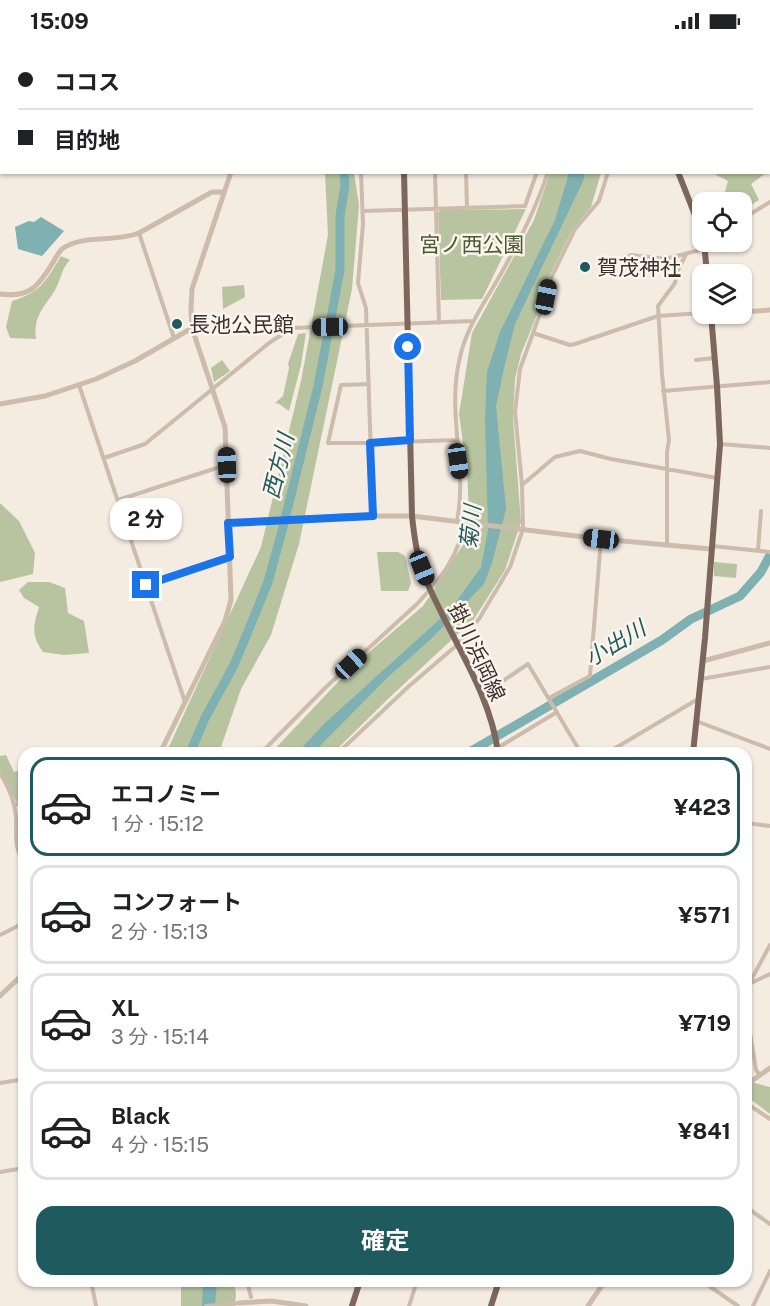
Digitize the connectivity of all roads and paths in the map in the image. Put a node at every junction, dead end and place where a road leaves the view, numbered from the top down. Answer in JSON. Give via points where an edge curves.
{"nodes":[{"id":1,"x":230,"y":174,"type":"edge"},
{"id":2,"x":360,"y":174,"type":"edge"},
{"id":3,"x":404,"y":174,"type":"edge"},
{"id":4,"x":435,"y":174,"type":"edge"},
{"id":5,"x":466,"y":174,"type":"edge"},
{"id":6,"x":536,"y":174,"type":"edge"},
{"id":7,"x":547,"y":174,"type":"edge"},
{"id":8,"x":607,"y":174,"type":"edge"},
{"id":9,"x":679,"y":174,"type":"edge"},
{"id":10,"x":224,"y":192,"type":"junction"},
{"id":11,"x":770,"y":202,"type":"edge"},
{"id":12,"x":692,"y":205,"type":"edge"},
{"id":13,"x":467,"y":207,"type":"junction"},
{"id":14,"x":405,"y":209,"type":"junction"},
{"id":15,"x":436,"y":209,"type":"junction"},
{"id":16,"x":363,"y":210,"type":"junction"},
{"id":17,"x":752,"y":213,"type":"edge"},
{"id":18,"x":139,"y":233,"type":"junction"},
{"id":19,"x":694,"y":252,"type":"edge"},
{"id":20,"x":686,"y":254,"type":"junction"},
{"id":21,"x":607,"y":267,"type":"dead end"},
{"id":22,"x":0,"y":294,"type":"edge"},
{"id":23,"x":770,"y":310,"type":"edge"},
{"id":24,"x":752,"y":311,"type":"edge"},
{"id":25,"x":692,"y":314,"type":"edge"},
{"id":26,"x":658,"y":316,"type":"junction"},
{"id":27,"x":472,"y":321,"type":"junction"},
{"id":28,"x":439,"y":323,"type":"junction"},
{"id":29,"x":407,"y":324,"type":"junction"},
{"id":30,"x":712,"y":324,"type":"edge"},
{"id":31,"x":367,"y":325,"type":"junction"},
{"id":32,"x":192,"y":328,"type":"junction"},
{"id":33,"x":536,"y":334,"type":"dead end"},
{"id":34,"x":174,"y":338,"type":"junction"},
{"id":35,"x":715,"y":358,"type":"junction"},
{"id":36,"x":696,"y":360,"type":"dead end"},
{"id":37,"x":770,"y":382,"type":"edge"},
{"id":38,"x":369,"y":384,"type":"junction"},
{"id":39,"x":79,"y":385,"type":"junction"},
{"id":40,"x":717,"y":386,"type":"junction"},
{"id":41,"x":212,"y":389,"type":"junction"},
{"id":42,"x":663,"y":391,"type":"junction"},
{"id":43,"x":0,"y":404,"type":"edge"},
{"id":44,"x":410,"y":440,"type":"junction"},
{"id":45,"x":456,"y":440,"type":"junction"},
{"id":46,"x":370,"y":443,"type":"junction"},
{"id":47,"x":720,"y":444,"type":"junction"},
{"id":48,"x":770,"y":448,"type":"edge"},
{"id":49,"x":104,"y":458,"type":"junction"},
{"id":50,"x":227,"y":465,"type":"junction"},
{"id":51,"x":667,"y":470,"type":"junction"},
{"id":52,"x":717,"y":478,"type":"junction"},
{"id":53,"x":522,"y":485,"type":"junction"},
{"id":54,"x":118,"y":500,"type":"junction"},
{"id":55,"x":761,"y":511,"type":"dead end"},
{"id":56,"x":373,"y":516,"type":"junction"},
{"id":57,"x":412,"y":516,"type":"junction"},
{"id":58,"x":457,"y":521,"type":"junction"},
{"id":59,"x":466,"y":521,"type":"junction"},
{"id":60,"x":228,"y":523,"type":"junction"},
{"id":61,"x":522,"y":529,"type":"junction"},
{"id":62,"x":601,"y":539,"type":"junction"},
{"id":63,"x":667,"y":545,"type":"junction"},
{"id":64,"x":712,"y":548,"type":"junction"},
{"id":65,"x":758,"y":550,"type":"junction"},
{"id":66,"x":768,"y":552,"type":"edge"},
{"id":67,"x":230,"y":557,"type":"junction"},
{"id":68,"x":146,"y":585,"type":"junction"},
{"id":69,"x":431,"y":591,"type":"junction"},
{"id":70,"x":770,"y":643,"type":"edge"},
{"id":71,"x":457,"y":645,"type":"junction"},
{"id":72,"x":703,"y":661,"type":"junction"},
{"id":73,"x":770,"y":667,"type":"edge"},
{"id":74,"x":701,"y":679,"type":"junction"},
{"id":75,"x":481,"y":695,"type":"junction"},
{"id":76,"x":549,"y":698,"type":"junction"},
{"id":77,"x":699,"y":699,"type":"junction"},
{"id":78,"x":185,"y":702,"type":"junction"},
{"id":79,"x":557,"y":712,"type":"junction"},
{"id":80,"x":696,"y":721,"type":"junction"},
{"id":81,"x":163,"y":747,"type":"edge"},
{"id":82,"x":267,"y":747,"type":"edge"},
{"id":83,"x":344,"y":747,"type":"edge"},
{"id":84,"x":497,"y":747,"type":"edge"},
{"id":85,"x":500,"y":747,"type":"edge"},
{"id":86,"x":577,"y":747,"type":"edge"},
{"id":87,"x":617,"y":747,"type":"edge"},
{"id":88,"x":694,"y":747,"type":"edge"},
{"id":89,"x":770,"y":749,"type":"edge"},
{"id":90,"x":0,"y":773,"type":"edge"},
{"id":91,"x":18,"y":804,"type":"edge"},
{"id":92,"x":14,"y":805,"type":"junction"},
{"id":93,"x":752,"y":824,"type":"edge"},
{"id":94,"x":770,"y":826,"type":"edge"},
{"id":95,"x":18,"y":851,"type":"edge"},
{"id":96,"x":18,"y":926,"type":"edge"},
{"id":97,"x":0,"y":935,"type":"edge"},
{"id":98,"x":770,"y":945,"type":"edge"},
{"id":99,"x":770,"y":974,"type":"edge"},
{"id":100,"x":752,"y":977,"type":"edge"},
{"id":101,"x":18,"y":979,"type":"edge"},
{"id":102,"x":752,"y":982,"type":"edge"},
{"id":103,"x":0,"y":996,"type":"edge"},
{"id":104,"x":752,"y":1046,"type":"edge"},
{"id":105,"x":770,"y":1068,"type":"edge"},
{"id":106,"x":759,"y":1074,"type":"junction"},
{"id":107,"x":18,"y":1080,"type":"edge"},
{"id":108,"x":752,"y":1080,"type":"edge"},
{"id":109,"x":0,"y":1083,"type":"edge"},
{"id":110,"x":752,"y":1107,"type":"edge"},
{"id":111,"x":770,"y":1119,"type":"edge"},
{"id":112,"x":18,"y":1169,"type":"edge"},
{"id":113,"x":0,"y":1172,"type":"edge"},
{"id":114,"x":752,"y":1211,"type":"edge"},
{"id":115,"x":770,"y":1224,"type":"edge"},
{"id":116,"x":770,"y":1271,"type":"edge"},
{"id":117,"x":92,"y":1287,"type":"edge"},
{"id":118,"x":248,"y":1287,"type":"edge"},
{"id":119,"x":358,"y":1287,"type":"edge"},
{"id":120,"x":415,"y":1287,"type":"edge"},
{"id":121,"x":497,"y":1287,"type":"edge"},
{"id":122,"x":601,"y":1287,"type":"edge"},
{"id":123,"x":711,"y":1287,"type":"edge"},
{"id":124,"x":251,"y":1297,"type":"dead end"},
{"id":125,"x":241,"y":1304,"type":"edge"},
{"id":126,"x":96,"y":1306,"type":"edge"},
{"id":127,"x":206,"y":1306,"type":"edge"},
{"id":128,"x":306,"y":1306,"type":"edge"},
{"id":129,"x":352,"y":1306,"type":"edge"},
{"id":130,"x":409,"y":1306,"type":"edge"},
{"id":131,"x":491,"y":1306,"type":"edge"},
{"id":132,"x":588,"y":1306,"type":"edge"},
{"id":133,"x":738,"y":1306,"type":"edge"},
{"id":134,"x":753,"y":1306,"type":"edge"}],
"edges":[{"from":1,"to":10,"type":"street"},
{"from":2,"to":16,"type":"street"},
{"from":3,"to":14,"type":"main road","name":"掛川浜岡線"},
{"from":4,"to":15,"type":"street"},
{"from":5,"to":13,"type":"street"},
{"from":6,"to":13,"type":"street","via":[[525,206]]},
{"from":7,"to":27,"type":"street","via":[[527,226]]},
{"from":8,"to":53,"type":"street","via":[[599,201],[575,229],[550,280],[520,369],[515,412]]},
{"from":9,"to":12,"type":"main road"},
{"from":10,"to":18,"type":"street","via":[[212,192]]},
{"from":10,"to":32,"type":"street","via":[[192,289]]},
{"from":11,"to":17,"type":"street"},
{"from":13,"to":15,"type":"street"},
{"from":14,"to":15,"type":"street"},
{"from":14,"to":16,"type":"street"},
{"from":14,"to":29,"type":"main road","name":"掛川浜岡線"},
{"from":15,"to":28,"type":"street"},
{"from":16,"to":31,"type":"street","via":[[358,283]]},
{"from":18,"to":22,"type":"street","via":[[71,244],[61,250],[30,291],[15,296]]},
{"from":18,"to":34,"type":"street"},
{"from":19,"to":20,"type":"street"},
{"from":20,"to":21,"type":"street","via":[[665,259],[631,255]]},
{"from":20,"to":26,"type":"street","via":[[675,283],[658,306]]},
{"from":23,"to":24,"type":"street"},
{"from":25,"to":26,"type":"street"},
{"from":26,"to":33,"type":"street","via":[[575,344]]},
{"from":26,"to":42,"type":"street"},
{"from":27,"to":28,"type":"street"},
{"from":27,"to":45,"type":"street","via":[[457,374]]},
{"from":28,"to":29,"type":"street"},
{"from":29,"to":31,"type":"street"},
{"from":29,"to":44,"type":"main road","name":"掛川浜岡線"},
{"from":30,"to":35,"type":"main road"},
{"from":31,"to":38,"type":"street"},
{"from":31,"to":41,"type":"street","via":[[292,328]]},
{"from":32,"to":34,"type":"street"},
{"from":32,"to":41,"type":"street"},
{"from":34,"to":39,"type":"street","via":[[120,369]]},
{"from":35,"to":36,"type":"street"},
{"from":35,"to":40,"type":"main road"},
{"from":37,"to":40,"type":"street"},
{"from":38,"to":46,"type":"street"},
{"from":38,"to":46,"type":"street","via":[[341,385],[328,443]]},
{"from":39,"to":43,"type":"street"},
{"from":39,"to":49,"type":"street"},
{"from":40,"to":42,"type":"street"},
{"from":40,"to":47,"type":"main road"},
{"from":41,"to":49,"type":"street","via":[[145,444]]},
{"from":41,"to":50,"type":"street","via":[[225,427]]},
{"from":42,"to":51,"type":"street","via":[[669,440]]},
{"from":44,"to":45,"type":"street"},
{"from":44,"to":46,"type":"street"},
{"from":44,"to":57,"type":"main road","name":"掛川浜岡線"},
{"from":45,"to":58,"type":"street","via":[[461,479]]},
{"from":46,"to":56,"type":"street"},
{"from":47,"to":48,"type":"street"},
{"from":47,"to":52,"type":"main road"},
{"from":49,"to":54,"type":"street"},
{"from":50,"to":54,"type":"street"},
{"from":50,"to":60,"type":"street"},
{"from":51,"to":52,"type":"street"},
{"from":51,"to":53,"type":"street","via":[[580,451],[555,457]]},
{"from":51,"to":63,"type":"street"},
{"from":52,"to":64,"type":"main road"},
{"from":53,"to":61,"type":"street"},
{"from":54,"to":68,"type":"street"},
{"from":55,"to":65,"type":"street"},
{"from":56,"to":57,"type":"street"},
{"from":56,"to":60,"type":"street"},
{"from":57,"to":58,"type":"street"},
{"from":57,"to":69,"type":"main road","name":"掛川浜岡線","via":[[416,548]]},
{"from":58,"to":59,"type":"street"},
{"from":59,"to":61,"type":"street"},
{"from":59,"to":69,"type":"street","via":[[455,555]]},
{"from":60,"to":67,"type":"street"},
{"from":61,"to":62,"type":"street"},
{"from":61,"to":71,"type":"street","via":[[510,567],[479,619]]},
{"from":62,"to":63,"type":"street"},
{"from":62,"to":76,"type":"street","via":[[590,676]]},
{"from":63,"to":64,"type":"street"},
{"from":64,"to":65,"type":"street"},
{"from":64,"to":72,"type":"main road"},
{"from":65,"to":66,"type":"street"},
{"from":67,"to":68,"type":"street"},
{"from":67,"to":78,"type":"street","via":[[229,610]]},
{"from":68,"to":78,"type":"street"},
{"from":69,"to":71,"type":"main road","name":"掛川浜岡線"},
{"from":69,"to":82,"type":"street"},
{"from":70,"to":72,"type":"street"},
{"from":71,"to":75,"type":"main road","name":"掛川浜岡線"},
{"from":71,"to":83,"type":"street"},
{"from":72,"to":74,"type":"main road"},
{"from":73,"to":74,"type":"street"},
{"from":74,"to":77,"type":"main road"},
{"from":75,"to":76,"type":"street","via":[[528,664]]},
{"from":75,"to":84,"type":"main road","name":"掛川浜岡線"},
{"from":76,"to":79,"type":"street"},
{"from":77,"to":80,"type":"main road"},
{"from":77,"to":87,"type":"street"},
{"from":78,"to":81,"type":"street"},
{"from":79,"to":85,"type":"street"},
{"from":79,"to":86,"type":"street"},
{"from":80,"to":88,"type":"main road"},
{"from":80,"to":89,"type":"street"},
{"from":90,"to":92,"type":"street"},
{"from":91,"to":92,"type":"street"},
{"from":92,"to":95,"type":"street"},
{"from":93,"to":94,"type":"street"},
{"from":96,"to":97,"type":"street"},
{"from":98,"to":100,"type":"street"},
{"from":99,"to":102,"type":"street"},
{"from":101,"to":103,"type":"street"},
{"from":104,"to":106,"type":"street"},
{"from":105,"to":106,"type":"street"},
{"from":106,"to":108,"type":"street"},
{"from":107,"to":109,"type":"street"},
{"from":110,"to":111,"type":"street"},
{"from":112,"to":113,"type":"street"},
{"from":114,"to":115,"type":"street"},
{"from":116,"to":134,"type":"street"},
{"from":117,"to":126,"type":"street"},
{"from":118,"to":124,"type":"street"},
{"from":119,"to":129,"type":"main road"},
{"from":120,"to":130,"type":"street"},
{"from":121,"to":131,"type":"main road"},
{"from":122,"to":132,"type":"street"},
{"from":123,"to":133,"type":"street"},
{"from":125,"to":127,"type":"street"},
{"from":125,"to":128,"type":"street","via":[[278,1301]]}]}
